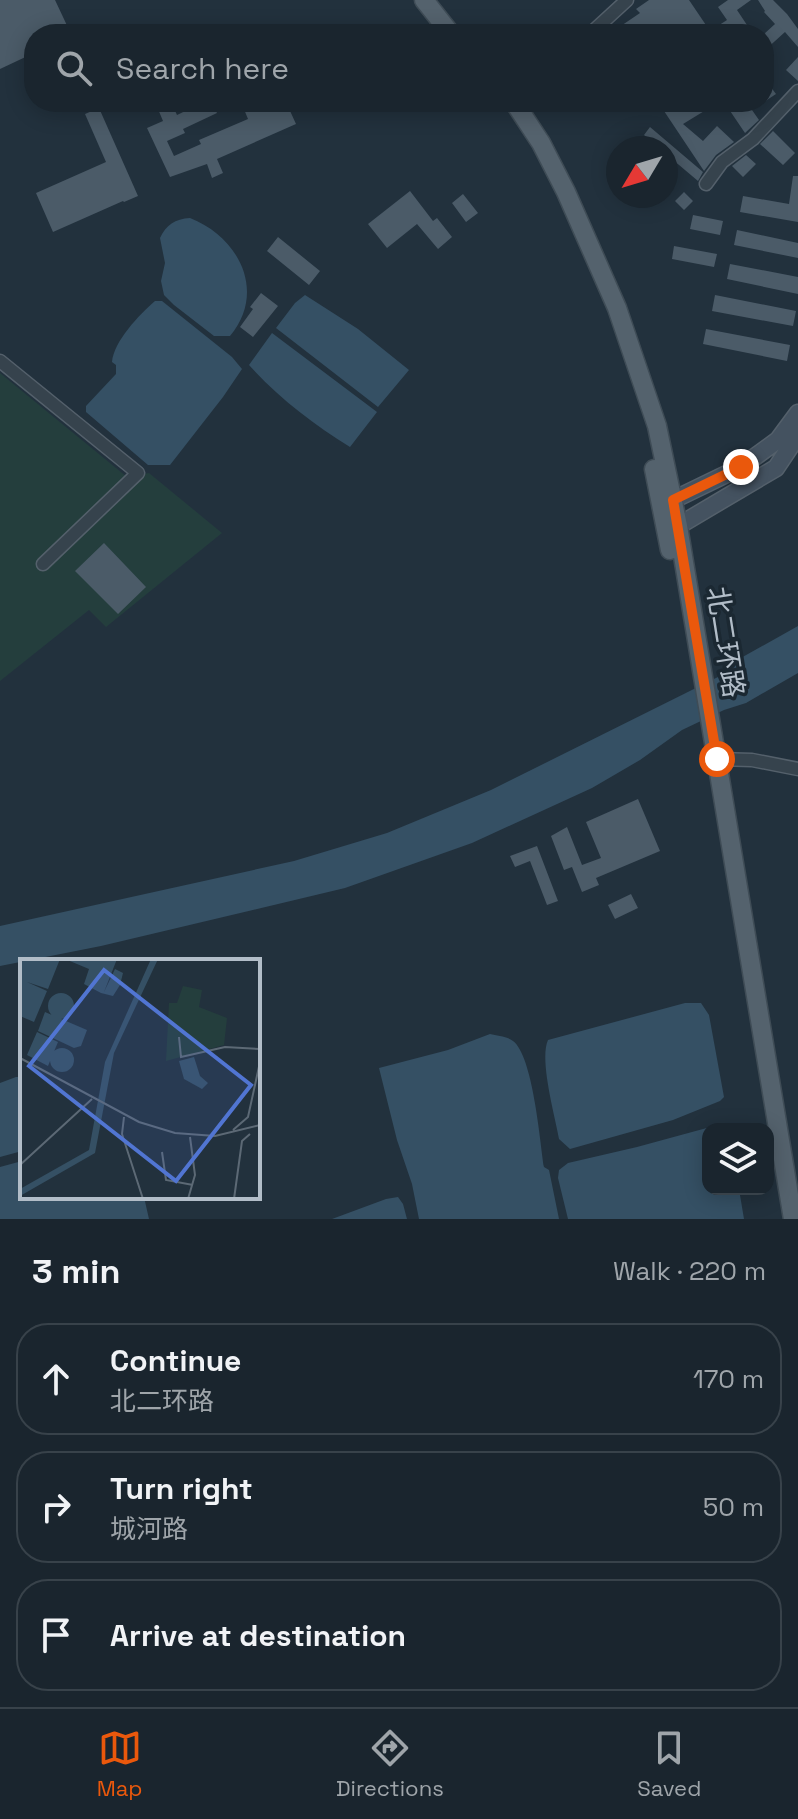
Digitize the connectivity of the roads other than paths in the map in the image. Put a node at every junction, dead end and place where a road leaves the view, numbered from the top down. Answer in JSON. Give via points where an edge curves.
{"nodes":[{"id":1,"x":424,"y":0,"type":"edge"},
{"id":2,"x":439,"y":0,"type":"edge"},
{"id":3,"x":627,"y":0,"type":"edge"},
{"id":4,"x":443,"y":24,"type":"edge"},
{"id":5,"x":458,"y":24,"type":"edge"},
{"id":6,"x":601,"y":24,"type":"edge"},
{"id":7,"x":798,"y":91,"type":"edge"},
{"id":8,"x":515,"y":112,"type":"edge"},
{"id":9,"x":518,"y":112,"type":"edge"},
{"id":10,"x":706,"y":184,"type":"dead end"},
{"id":11,"x":0,"y":361,"type":"edge"},
{"id":12,"x":798,"y":413,"type":"edge"},
{"id":13,"x":798,"y":435,"type":"edge"},
{"id":14,"x":673,"y":500,"type":"junction"},
{"id":15,"x":678,"y":526,"type":"junction"},
{"id":16,"x":43,"y":564,"type":"dead end"},
{"id":17,"x":697,"y":673,"type":"junction"},
{"id":18,"x":711,"y":748,"type":"junction"},
{"id":19,"x":798,"y":769,"type":"edge"},
{"id":20,"x":766,"y":1123,"type":"edge"},
{"id":21,"x":774,"y":1171,"type":"edge"},
{"id":22,"x":782,"y":1219,"type":"edge"},
{"id":23,"x":793,"y":1219,"type":"edge"}],
"edges":[{"from":1,"to":4,"type":"main road"},
{"from":2,"to":5,"type":"main road"},
{"from":3,"to":6,"type":"street"},
{"from":7,"to":10,"type":"street","via":[[753,139],[722,162]]},
{"from":8,"to":17,"type":"main road","name":"北二环路","via":[[606,315],[646,430]]},
{"from":9,"to":14,"type":"main road","name":"北二环路","via":[[566,192],[617,308],[657,426]]},
{"from":11,"to":16,"type":"street","via":[[138,473]]},
{"from":12,"to":14,"type":"main road","via":[[778,440],[741,467]]},
{"from":13,"to":15,"type":"main road","via":[[776,468]]},
{"from":14,"to":15,"type":"main road","name":"北二环路"},
{"from":15,"to":17,"type":"main road","name":"北二环路"},
{"from":17,"to":18,"type":"main road","name":"北二环路"},
{"from":18,"to":19,"type":"street"},
{"from":18,"to":20,"type":"main road","name":"北二环路"},
{"from":18,"to":23,"type":"main road","name":"北二环路"},
{"from":21,"to":22,"type":"main road"}]}
